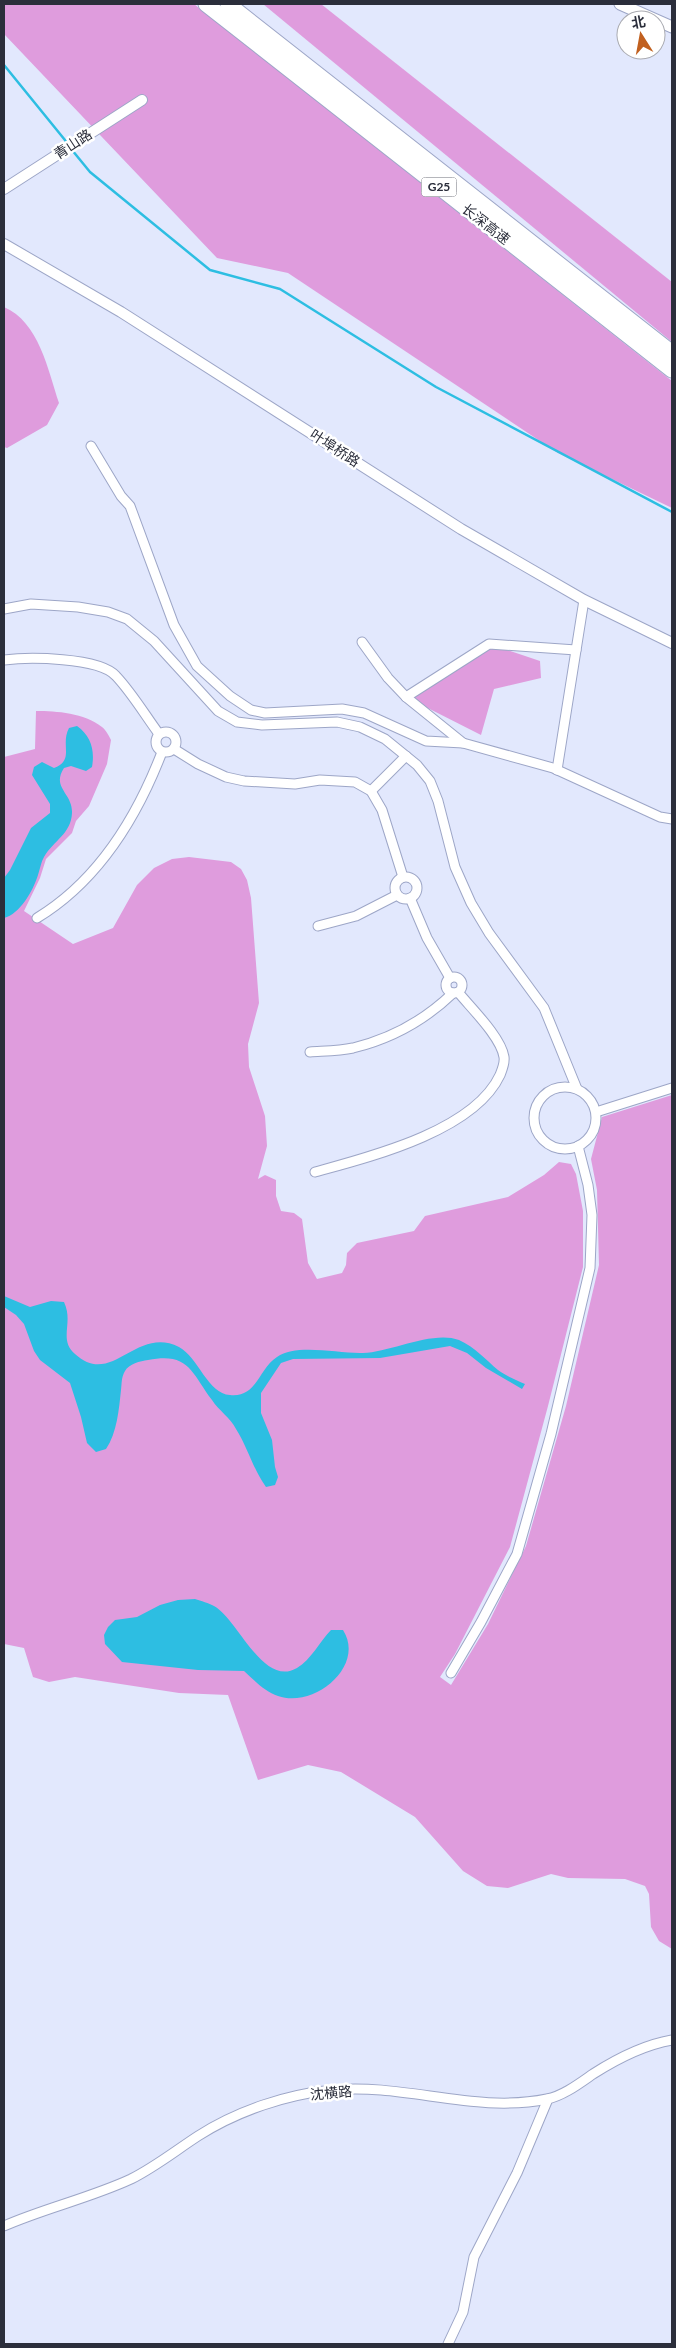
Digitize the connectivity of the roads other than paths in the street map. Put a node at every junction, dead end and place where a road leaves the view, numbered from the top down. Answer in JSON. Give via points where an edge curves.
{"nodes":[{"id":1,"x":206,"y":4,"type":"edge"},
{"id":2,"x":228,"y":4,"type":"edge"},
{"id":3,"x":620,"y":4,"type":"edge"},
{"id":4,"x":672,"y":26,"type":"edge"},
{"id":5,"x":142,"y":100,"type":"dead end"},
{"id":6,"x":4,"y":189,"type":"edge"},
{"id":7,"x":4,"y":244,"type":"edge"},
{"id":8,"x":672,"y":353,"type":"edge"},
{"id":9,"x":672,"y":370,"type":"edge"},
{"id":10,"x":91,"y":446,"type":"dead end"},
{"id":11,"x":584,"y":600,"type":"junction"},
{"id":12,"x":4,"y":609,"type":"edge"},
{"id":13,"x":362,"y":642,"type":"dead end"},
{"id":14,"x":672,"y":643,"type":"edge"},
{"id":15,"x":576,"y":650,"type":"junction"},
{"id":16,"x":4,"y":660,"type":"edge"},
{"id":17,"x":406,"y":697,"type":"junction"},
{"id":18,"x":159,"y":734,"type":"junction"},
{"id":19,"x":463,"y":743,"type":"junction"},
{"id":20,"x":174,"y":749,"type":"junction"},
{"id":21,"x":162,"y":752,"type":"junction"},
{"id":22,"x":406,"y":756,"type":"junction"},
{"id":23,"x":557,"y":770,"type":"junction"},
{"id":24,"x":371,"y":791,"type":"junction"},
{"id":25,"x":672,"y":819,"type":"edge"},
{"id":26,"x":403,"y":877,"type":"junction"},
{"id":27,"x":396,"y":895,"type":"junction"},
{"id":28,"x":410,"y":898,"type":"junction"},
{"id":29,"x":37,"y":918,"type":"dead end"},
{"id":30,"x":318,"y":926,"type":"dead end"},
{"id":31,"x":455,"y":993,"type":"junction"},
{"id":32,"x":310,"y":1052,"type":"dead end"},
{"id":33,"x":672,"y":1088,"type":"edge"},
{"id":34,"x":577,"y":1089,"type":"junction"},
{"id":35,"x":596,"y":1112,"type":"junction"},
{"id":36,"x":578,"y":1146,"type":"junction"},
{"id":37,"x":315,"y":1172,"type":"dead end"},
{"id":38,"x":451,"y":1673,"type":"dead end"},
{"id":39,"x":672,"y":2040,"type":"edge"},
{"id":40,"x":548,"y":2099,"type":"junction"},
{"id":41,"x":4,"y":2226,"type":"edge"},
{"id":42,"x":448,"y":2344,"type":"edge"}],
"edges":[{"from":1,"to":9,"type":"highway","name":"长深高速","number":"G25"},
{"from":2,"to":8,"type":"highway","name":"长深高速","number":"G25"},
{"from":3,"to":4,"type":"main road"},
{"from":5,"to":6,"type":"street","name":"青山路"},
{"from":7,"to":11,"type":"street","name":"叶埠桥路","via":[[121,312],[461,528]]},
{"from":10,"to":19,"type":"street","via":[[130,506],[174,625],[197,666],[230,696],[251,710],[265,713],[342,709],[364,713],[426,740]]},
{"from":11,"to":14,"type":"street","name":"叶埠桥路"},
{"from":11,"to":15,"type":"street"},
{"from":12,"to":22,"type":"street","via":[[31,604],[108,612],[127,619],[154,640],[218,711],[237,722],[262,725],[337,722],[360,727],[385,738]]},
{"from":13,"to":17,"type":"street"},
{"from":15,"to":17,"type":"street","via":[[489,644]]},
{"from":15,"to":23,"type":"street"},
{"from":16,"to":18,"type":"street","via":[[75,662],[106,668],[116,675]]},
{"from":17,"to":19,"type":"street"},
{"from":18,"to":20,"type":"street","via":[[172,733],[177,742]]},
{"from":18,"to":21,"type":"street","via":[[156,744]]},
{"from":19,"to":23,"type":"street"},
{"from":20,"to":21,"type":"street"},
{"from":20,"to":24,"type":"street","via":[[226,777],[244,781],[295,784],[320,780],[355,782]]},
{"from":21,"to":29,"type":"street","via":[[131,819],[105,855],[61,904]]},
{"from":22,"to":24,"type":"street"},
{"from":22,"to":34,"type":"street","via":[[430,781],[455,867],[471,903],[544,1008]]},
{"from":23,"to":25,"type":"street","via":[[660,817]]},
{"from":24,"to":26,"type":"street","via":[[382,810]]},
{"from":26,"to":27,"type":"street","via":[[395,884]]},
{"from":26,"to":28,"type":"street","via":[[416,883],[416,893]]},
{"from":27,"to":28,"type":"street"},
{"from":27,"to":30,"type":"street","via":[[356,916]]},
{"from":28,"to":31,"type":"street","via":[[427,938],[450,978],[456,977],[462,983],[462,988]]},
{"from":31,"to":32,"type":"street","via":[[405,1028],[379,1040],[351,1048]]},
{"from":31,"to":37,"type":"street","via":[[501,1048],[504,1064],[496,1084],[485,1098],[445,1126],[416,1140]]},
{"from":33,"to":35,"type":"street"},
{"from":34,"to":35,"type":"street","via":[[592,1102]]},
{"from":34,"to":36,"type":"street","via":[[557,1088],[548,1092],[540,1099],[534,1117],[540,1137],[548,1144],[568,1149]]},
{"from":35,"to":36,"type":"street","via":[[593,1132]]},
{"from":36,"to":38,"type":"street","via":[[592,1215],[590,1268],[551,1434],[517,1554]]},
{"from":39,"to":40,"type":"street","name":"沈横路","via":[[654,2043],[625,2056]]},
{"from":40,"to":41,"type":"street","name":"沈横路","via":[[506,2102],[374,2090],[333,2090],[288,2098],[238,2115],[132,2178]]},
{"from":40,"to":42,"type":"street","via":[[517,2173],[474,2257],[464,2312]]}]}
